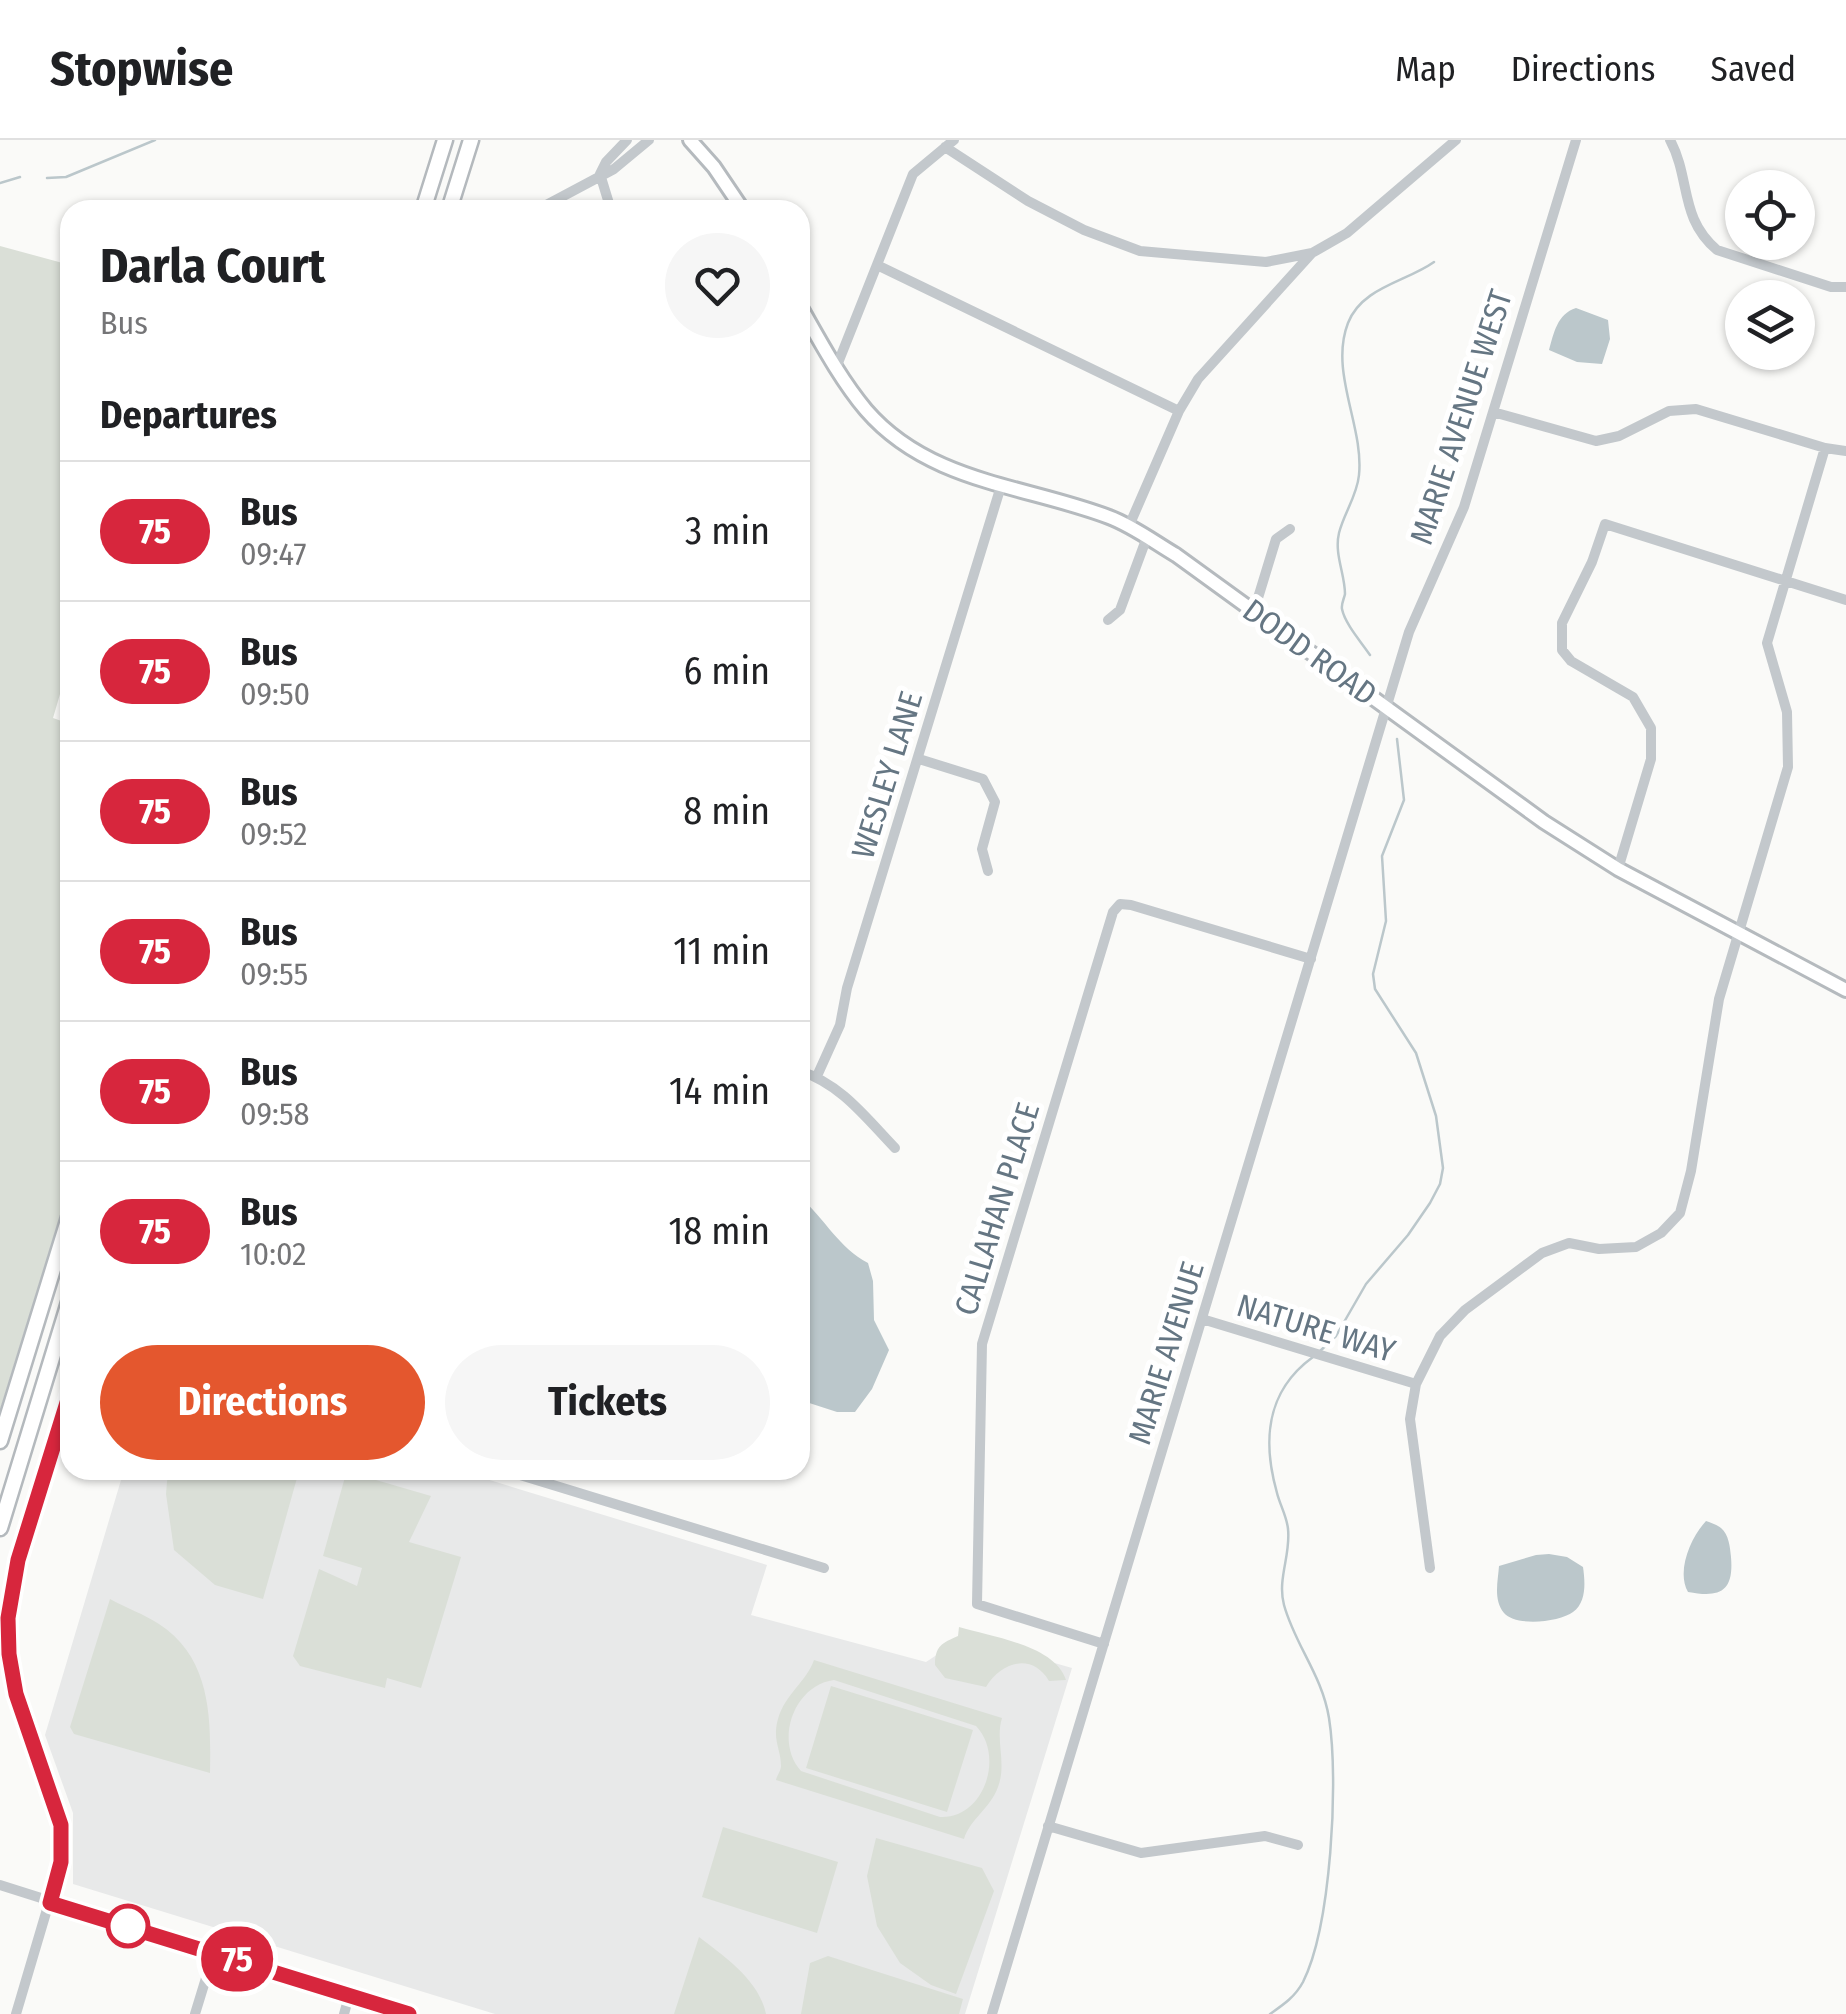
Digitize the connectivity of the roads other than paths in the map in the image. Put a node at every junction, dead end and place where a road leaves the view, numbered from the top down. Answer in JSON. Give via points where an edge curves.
{"nodes":[{"id":1,"x":445,"y":140,"type":"edge"},
{"id":2,"x":471,"y":140,"type":"edge"},
{"id":3,"x":627,"y":140,"type":"edge"},
{"id":4,"x":649,"y":140,"type":"edge"},
{"id":5,"x":690,"y":140,"type":"edge"},
{"id":6,"x":1456,"y":140,"type":"edge"},
{"id":7,"x":1576,"y":140,"type":"edge"},
{"id":8,"x":1670,"y":140,"type":"edge"},
{"id":9,"x":950,"y":144,"type":"edge"},
{"id":10,"x":600,"y":174,"type":"junction"},
{"id":11,"x":426,"y":200,"type":"edge"},
{"id":12,"x":452,"y":200,"type":"edge"},
{"id":13,"x":555,"y":200,"type":"edge"},
{"id":14,"x":609,"y":200,"type":"edge"},
{"id":15,"x":736,"y":200,"type":"edge"},
{"id":16,"x":1312,"y":253,"type":"junction"},
{"id":17,"x":877,"y":264,"type":"junction"},
{"id":18,"x":1846,"y":287,"type":"edge"},
{"id":19,"x":810,"y":323,"type":"edge"},
{"id":20,"x":836,"y":368,"type":"junction"},
{"id":21,"x":1178,"y":411,"type":"junction"},
{"id":22,"x":1493,"y":412,"type":"junction"},
{"id":23,"x":1825,"y":448,"type":"junction"},
{"id":24,"x":1846,"y":451,"type":"edge"},
{"id":25,"x":1002,"y":486,"type":"junction"},
{"id":26,"x":1129,"y":526,"type":"junction"},
{"id":27,"x":1290,"y":529,"type":"dead end"},
{"id":28,"x":1147,"y":537,"type":"junction"},
{"id":29,"x":1783,"y":580,"type":"junction"},
{"id":30,"x":1846,"y":600,"type":"edge"},
{"id":31,"x":1254,"y":611,"type":"junction"},
{"id":32,"x":1108,"y":620,"type":"dead end"},
{"id":33,"x":1386,"y":707,"type":"junction"},
{"id":34,"x":919,"y":759,"type":"junction"},
{"id":35,"x":1618,"y":869,"type":"junction"},
{"id":36,"x":988,"y":871,"type":"dead end"},
{"id":37,"x":1741,"y":934,"type":"junction"},
{"id":38,"x":1311,"y":960,"type":"junction"},
{"id":39,"x":1846,"y":990,"type":"edge"},
{"id":40,"x":810,"y":1074,"type":"edge"},
{"id":41,"x":817,"y":1076,"type":"junction"},
{"id":42,"x":894,"y":1148,"type":"dead end"},
{"id":43,"x":60,"y":1246,"type":"edge"},
{"id":44,"x":1202,"y":1319,"type":"junction"},
{"id":45,"x":60,"y":1332,"type":"edge"},
{"id":46,"x":1416,"y":1384,"type":"junction"},
{"id":47,"x":60,"y":1425,"type":"edge"},
{"id":48,"x":0,"y":1441,"type":"edge"},
{"id":49,"x":537,"y":1480,"type":"edge"},
{"id":50,"x":0,"y":1528,"type":"edge"},
{"id":51,"x":824,"y":1568,"type":"dead end"},
{"id":52,"x":1430,"y":1568,"type":"dead end"},
{"id":53,"x":1104,"y":1644,"type":"junction"},
{"id":54,"x":1048,"y":1826,"type":"junction"},
{"id":55,"x":1298,"y":1845,"type":"dead end"},
{"id":56,"x":0,"y":1885,"type":"edge"},
{"id":57,"x":50,"y":1903,"type":"junction"},
{"id":58,"x":214,"y":1952,"type":"junction"},
{"id":59,"x":349,"y":1996,"type":"junction"},
{"id":60,"x":16,"y":2014,"type":"edge"},
{"id":61,"x":195,"y":2014,"type":"edge"},
{"id":62,"x":344,"y":2014,"type":"edge"},
{"id":63,"x":408,"y":2014,"type":"edge"},
{"id":64,"x":992,"y":2014,"type":"edge"}],
"edges":[{"from":1,"to":11,"type":"highway"},
{"from":2,"to":12,"type":"highway"},
{"from":3,"to":10,"type":"street"},
{"from":4,"to":10,"type":"street"},
{"from":5,"to":15,"type":"main road"},
{"from":6,"to":16,"type":"street","via":[[1366,221]]},
{"from":7,"to":22,"type":"street","name":"MARIE AVENUE WEST"},
{"from":8,"to":18,"type":"street","via":[[1692,222],[1716,250]]},
{"from":9,"to":16,"type":"street","via":[[1028,202],[1140,251],[1266,262]]},
{"from":9,"to":17,"type":"street","via":[[913,174]]},
{"from":10,"to":13,"type":"street"},
{"from":10,"to":14,"type":"street"},
{"from":16,"to":21,"type":"street","via":[[1198,378]]},
{"from":17,"to":20,"type":"street"},
{"from":17,"to":21,"type":"street"},
{"from":19,"to":20,"type":"main road","name":"DODD ROAD"},
{"from":20,"to":25,"type":"main road","name":"DODD ROAD","via":[[867,411],[904,444],[949,470]]},
{"from":21,"to":26,"type":"street"},
{"from":22,"to":23,"type":"street","via":[[1596,441],[1669,412],[1696,409]]},
{"from":22,"to":33,"type":"street","name":"MARIE AVENUE WEST","via":[[1464,507],[1409,632]]},
{"from":23,"to":24,"type":"street"},
{"from":23,"to":29,"type":"street"},
{"from":25,"to":26,"type":"main road","name":"DODD ROAD"},
{"from":25,"to":34,"type":"street","name":"WESLEY LANE"},
{"from":26,"to":28,"type":"main road","name":"DODD ROAD"},
{"from":27,"to":31,"type":"street","via":[[1276,539]]},
{"from":28,"to":31,"type":"main road","name":"DODD ROAD"},
{"from":28,"to":32,"type":"street","via":[[1120,610]]},
{"from":29,"to":30,"type":"street"},
{"from":29,"to":35,"type":"street","via":[[1605,524],[1562,623],[1562,650],[1633,697],[1651,728],[1652,759]]},
{"from":29,"to":37,"type":"street","via":[[1767,643],[1787,712],[1788,767]]},
{"from":31,"to":33,"type":"main road","name":"DODD ROAD"},
{"from":33,"to":35,"type":"main road","name":"DODD ROAD"},
{"from":33,"to":38,"type":"street","name":"MARIE AVENUE"},
{"from":34,"to":36,"type":"street","via":[[984,779],[996,802],[982,849]]},
{"from":34,"to":41,"type":"street","name":"WESLEY LANE","via":[[840,1025]]},
{"from":35,"to":37,"type":"main road","name":"DODD ROAD"},
{"from":37,"to":39,"type":"main road","name":"DODD ROAD"},
{"from":37,"to":46,"type":"street","via":[[1719,999],[1680,1212],[1636,1248],[1569,1244],[1542,1253],[1465,1310],[1440,1336]]},
{"from":38,"to":44,"type":"street","name":"MARIE AVENUE"},
{"from":38,"to":53,"type":"street","name":"CALLAHAN PLACE","via":[[1120,904],[982,1344],[977,1604]]},
{"from":40,"to":41,"type":"street"},
{"from":41,"to":42,"type":"street","via":[[844,1093]]},
{"from":43,"to":48,"type":"highway"},
{"from":44,"to":46,"type":"street","name":"NATURE WAY"},
{"from":44,"to":53,"type":"street","name":"MARIE AVENUE"},
{"from":45,"to":50,"type":"highway"},
{"from":46,"to":52,"type":"street","via":[[1410,1419]]},
{"from":47,"to":57,"type":"street","via":[[18,1560],[8,1618],[16,1694],[61,1825],[61,1862]]},
{"from":49,"to":51,"type":"street"},
{"from":53,"to":54,"type":"street","name":"MARIE AVENUE"},
{"from":54,"to":55,"type":"street","via":[[1141,1853],[1265,1836]]},
{"from":54,"to":64,"type":"street","name":"MARIE AVENUE"},
{"from":56,"to":57,"type":"street"},
{"from":57,"to":58,"type":"street"},
{"from":57,"to":60,"type":"street"},
{"from":58,"to":59,"type":"street"},
{"from":58,"to":61,"type":"street"},
{"from":59,"to":62,"type":"street"},
{"from":59,"to":63,"type":"street"}]}
